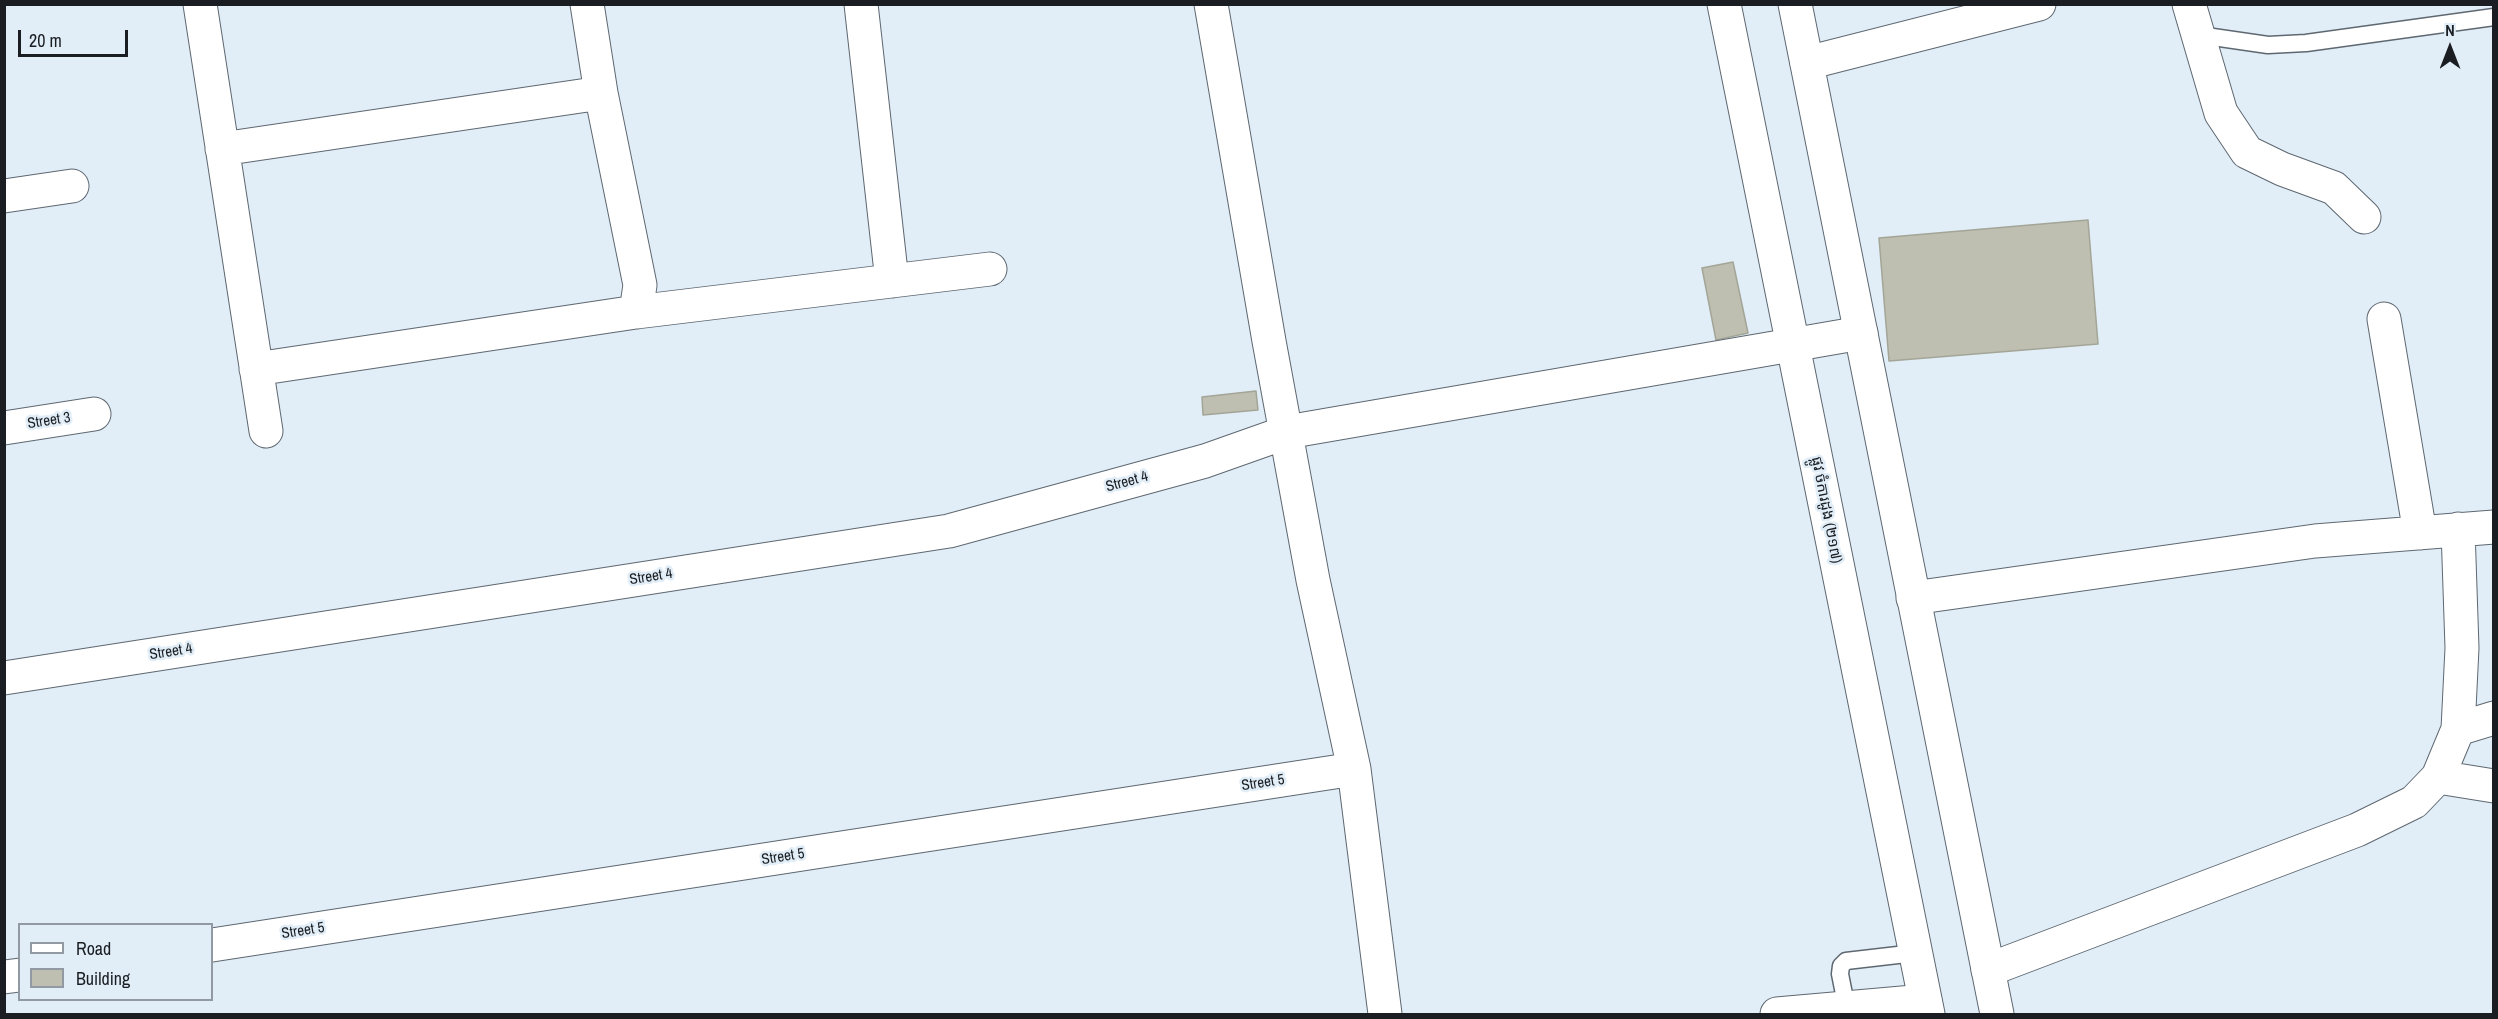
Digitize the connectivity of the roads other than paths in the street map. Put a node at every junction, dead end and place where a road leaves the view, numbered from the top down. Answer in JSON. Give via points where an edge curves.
{"nodes":[{"id":1,"x":200,"y":4,"type":"edge"},
{"id":2,"x":587,"y":4,"type":"edge"},
{"id":3,"x":861,"y":4,"type":"edge"},
{"id":4,"x":1211,"y":4,"type":"edge"},
{"id":5,"x":1724,"y":4,"type":"edge"},
{"id":6,"x":1795,"y":4,"type":"edge"},
{"id":7,"x":2039,"y":4,"type":"edge"},
{"id":8,"x":2189,"y":4,"type":"edge"},
{"id":9,"x":2493,"y":17,"type":"edge"},
{"id":10,"x":2199,"y":35,"type":"junction"},
{"id":11,"x":1806,"y":63,"type":"junction"},
{"id":12,"x":601,"y":93,"type":"junction"},
{"id":13,"x":222,"y":149,"type":"junction"},
{"id":14,"x":72,"y":186,"type":"dead end"},
{"id":15,"x":4,"y":196,"type":"edge"},
{"id":16,"x":2364,"y":217,"type":"dead end"},
{"id":17,"x":990,"y":269,"type":"dead end"},
{"id":18,"x":892,"y":281,"type":"junction"},
{"id":19,"x":636,"y":312,"type":"junction"},
{"id":20,"x":2384,"y":319,"type":"dead end"},
{"id":21,"x":1861,"y":333,"type":"junction"},
{"id":22,"x":1792,"y":344,"type":"junction"},
{"id":23,"x":256,"y":369,"type":"junction"},
{"id":24,"x":93,"y":414,"type":"dead end"},
{"id":25,"x":4,"y":428,"type":"edge"},
{"id":26,"x":266,"y":431,"type":"dead end"},
{"id":27,"x":1287,"y":432,"type":"junction"},
{"id":28,"x":2493,"y":527,"type":"edge"},
{"id":29,"x":2458,"y":529,"type":"junction"},
{"id":30,"x":2420,"y":533,"type":"junction"},
{"id":31,"x":1913,"y":598,"type":"junction"},
{"id":32,"x":4,"y":678,"type":"edge"},
{"id":33,"x":2493,"y":718,"type":"edge"},
{"id":34,"x":2458,"y":729,"type":"junction"},
{"id":35,"x":1354,"y":769,"type":"junction"},
{"id":36,"x":2438,"y":777,"type":"junction"},
{"id":37,"x":2493,"y":786,"type":"edge"},
{"id":38,"x":213,"y":945,"type":"edge"},
{"id":39,"x":1915,"y":953,"type":"junction"},
{"id":40,"x":1988,"y":970,"type":"junction"},
{"id":41,"x":1926,"y":1008,"type":"edge"},
{"id":42,"x":1847,"y":1009,"type":"junction"},
{"id":43,"x":1385,"y":1014,"type":"edge"},
{"id":44,"x":1776,"y":1014,"type":"edge"},
{"id":45,"x":1997,"y":1014,"type":"edge"}],
"edges":[{"from":1,"to":13,"type":"street"},
{"from":2,"to":12,"type":"street"},
{"from":3,"to":18,"type":"street"},
{"from":4,"to":27,"type":"street"},
{"from":5,"to":22,"type":"street","name":"ផ្លូវ ចំការដូង (២១៧)"},
{"from":6,"to":11,"type":"street"},
{"from":7,"to":11,"type":"street"},
{"from":8,"to":10,"type":"street"},
{"from":9,"to":10,"type":"lane","via":[[2306,43],[2268,45]]},
{"from":10,"to":16,"type":"street","via":[[2221,113],[2247,152],[2334,188]]},
{"from":11,"to":21,"type":"street"},
{"from":12,"to":13,"type":"street"},
{"from":12,"to":19,"type":"street","via":[[640,285]]},
{"from":13,"to":23,"type":"street"},
{"from":14,"to":15,"type":"street"},
{"from":17,"to":18,"type":"street"},
{"from":18,"to":19,"type":"street"},
{"from":19,"to":23,"type":"street"},
{"from":20,"to":30,"type":"street"},
{"from":21,"to":22,"type":"street","name":"Street 4"},
{"from":21,"to":31,"type":"street"},
{"from":22,"to":27,"type":"street","name":"Street 4"},
{"from":22,"to":39,"type":"street","name":"ផ្លូវ ចំការដូង (២១៧)"},
{"from":23,"to":26,"type":"street"},
{"from":24,"to":25,"type":"street","name":"Street 3"},
{"from":27,"to":32,"type":"street","name":"Street 4","via":[[1205,461],[949,531]]},
{"from":27,"to":35,"type":"street","via":[[1313,580]]},
{"from":28,"to":29,"type":"street"},
{"from":29,"to":30,"type":"street"},
{"from":29,"to":34,"type":"street","via":[[2462,648]]},
{"from":30,"to":31,"type":"street","via":[[2315,541]]},
{"from":31,"to":40,"type":"street"},
{"from":33,"to":34,"type":"street"},
{"from":34,"to":36,"type":"street"},
{"from":35,"to":38,"type":"street","name":"Street 5"},
{"from":35,"to":43,"type":"street"},
{"from":36,"to":37,"type":"street"},
{"from":36,"to":40,"type":"street","via":[[2414,802],[2357,830]]},
{"from":39,"to":41,"type":"street","name":"ផ្លូវ ចំការដូង (២១៧)"},
{"from":39,"to":42,"type":"lane","via":[[1846,961],[1840,974]]},
{"from":40,"to":45,"type":"street"},
{"from":41,"to":42,"type":"street"},
{"from":42,"to":44,"type":"street"}]}
